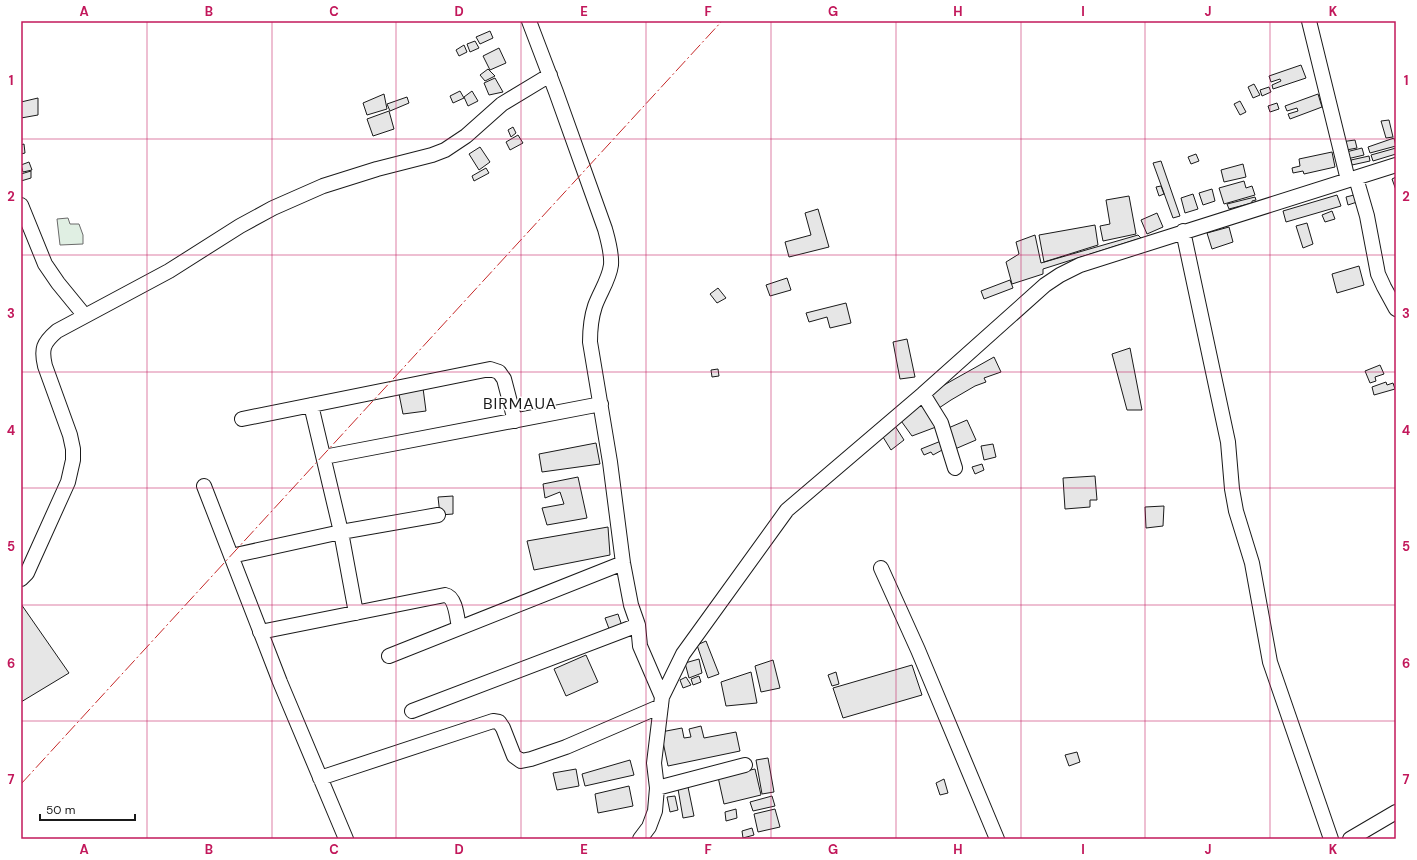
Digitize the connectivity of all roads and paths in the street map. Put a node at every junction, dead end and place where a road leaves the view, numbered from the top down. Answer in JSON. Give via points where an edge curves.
{"nodes":[{"id":1,"x":529,"y":21,"type":"edge"},
{"id":2,"x":1309,"y":21,"type":"edge"},
{"id":3,"x":550,"y":76,"type":"junction"},
{"id":4,"x":1396,"y":165,"type":"edge"},
{"id":5,"x":1352,"y":179,"type":"junction"},
{"id":6,"x":21,"y":204,"type":"edge"},
{"id":7,"x":1183,"y":231,"type":"junction"},
{"id":8,"x":1396,"y":309,"type":"edge"},
{"id":9,"x":85,"y":316,"type":"junction"},
{"id":10,"x":923,"y":394,"type":"junction"},
{"id":11,"x":601,"y":404,"type":"junction"},
{"id":12,"x":311,"y":406,"type":"junction"},
{"id":13,"x":242,"y":419,"type":"dead end"},
{"id":14,"x":515,"y":421,"type":"junction"},
{"id":15,"x":324,"y":457,"type":"junction"},
{"id":16,"x":955,"y":468,"type":"dead end"},
{"id":17,"x":204,"y":486,"type":"dead end"},
{"id":18,"x":438,"y":515,"type":"dead end"},
{"id":19,"x":341,"y":532,"type":"junction"},
{"id":20,"x":231,"y":556,"type":"junction"},
{"id":21,"x":623,"y":563,"type":"junction"},
{"id":22,"x":881,"y":568,"type":"dead end"},
{"id":23,"x":21,"y":579,"type":"edge"},
{"id":24,"x":356,"y":613,"type":"junction"},
{"id":25,"x":638,"y":625,"type":"junction"},
{"id":26,"x":459,"y":628,"type":"junction"},
{"id":27,"x":260,"y":632,"type":"junction"},
{"id":28,"x":389,"y":656,"type":"dead end"},
{"id":29,"x":662,"y":702,"type":"junction"},
{"id":30,"x":412,"y":711,"type":"dead end"},
{"id":31,"x":745,"y":765,"type":"dead end"},
{"id":32,"x":320,"y":778,"type":"junction"},
{"id":33,"x":657,"y":788,"type":"junction"},
{"id":34,"x":1396,"y":812,"type":"edge"},
{"id":35,"x":1366,"y":835,"type":"edge"},
{"id":36,"x":346,"y":839,"type":"edge"},
{"id":37,"x":640,"y":839,"type":"edge"},
{"id":38,"x":997,"y":839,"type":"edge"},
{"id":39,"x":1331,"y":839,"type":"edge"},
{"id":40,"x":1350,"y":839,"type":"edge"}],
"edges":[{"from":1,"to":3,"type":"street"},
{"from":2,"to":5,"type":"street"},
{"from":3,"to":9,"type":"street","via":[[502,104],[466,136],[445,150],[359,174],[273,208],[169,271]]},
{"from":3,"to":11,"type":"street","via":[[610,248],[609,275],[590,322],[590,342]]},
{"from":4,"to":5,"type":"street"},
{"from":5,"to":7,"type":"street"},
{"from":5,"to":8,"type":"street","via":[[1367,216],[1378,274]]},
{"from":6,"to":9,"type":"street","via":[[45,264]]},
{"from":7,"to":10,"type":"street","via":[[1080,265],[1060,275],[1039,290]]},
{"from":7,"to":39,"type":"street","via":[[1228,442],[1236,511],[1252,563],[1270,662]]},
{"from":9,"to":23,"type":"street","via":[[57,331],[43,349],[45,366],[70,435],[73,460],[68,482],[27,573]]},
{"from":10,"to":16,"type":"street","via":[[941,423]]},
{"from":10,"to":29,"type":"street","via":[[787,510],[683,654]]},
{"from":11,"to":14,"type":"street"},
{"from":11,"to":21,"type":"street"},
{"from":12,"to":13,"type":"street"},
{"from":12,"to":14,"type":"street","via":[[490,369],[499,372],[504,380]]},
{"from":12,"to":15,"type":"street"},
{"from":14,"to":15,"type":"street"},
{"from":15,"to":19,"type":"street"},
{"from":17,"to":20,"type":"street"},
{"from":18,"to":19,"type":"street"},
{"from":19,"to":20,"type":"street"},
{"from":19,"to":24,"type":"street"},
{"from":20,"to":27,"type":"street"},
{"from":21,"to":25,"type":"street","via":[[631,605]]},
{"from":21,"to":26,"type":"street"},
{"from":22,"to":38,"type":"street"},
{"from":24,"to":26,"type":"street","via":[[447,595],[453,602]]},
{"from":24,"to":27,"type":"street"},
{"from":25,"to":29,"type":"street","via":[[640,646]]},
{"from":25,"to":30,"type":"street"},
{"from":26,"to":28,"type":"street"},
{"from":27,"to":32,"type":"street"},
{"from":29,"to":32,"type":"street","via":[[566,747],[525,761],[514,756],[501,725],[492,721]]},
{"from":29,"to":33,"type":"street","via":[[654,763]]},
{"from":31,"to":33,"type":"street"},
{"from":32,"to":36,"type":"street"},
{"from":33,"to":37,"type":"street","via":[[655,811],[650,827]]},
{"from":34,"to":35,"type":"street","via":[[1380,821]]},
{"from":35,"to":40,"type":"street"}]}
